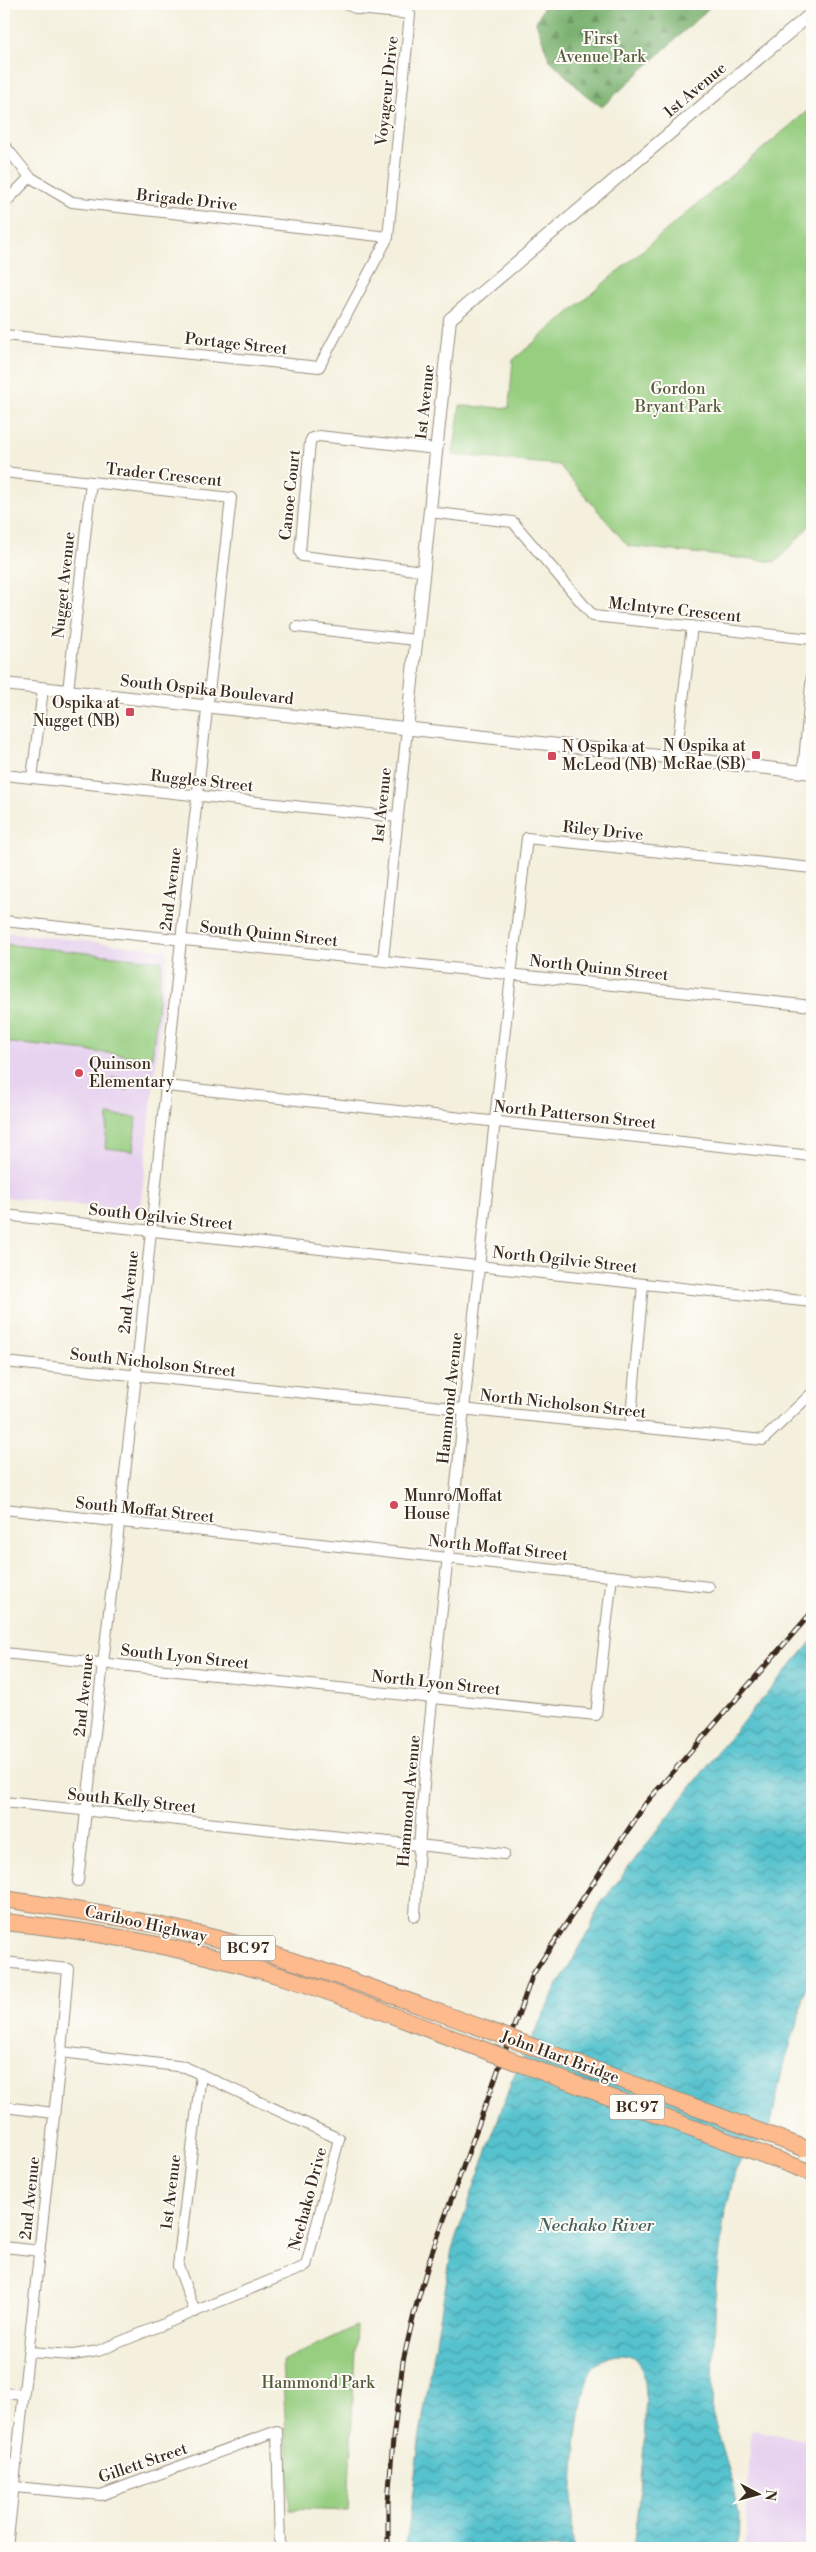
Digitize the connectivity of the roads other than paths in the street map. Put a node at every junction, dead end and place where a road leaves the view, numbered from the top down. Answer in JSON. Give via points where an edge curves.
{"nodes":[{"id":1,"x":345,"y":4,"type":"edge"},
{"id":2,"x":812,"y":13,"type":"edge"},
{"id":3,"x":4,"y":145,"type":"edge"},
{"id":4,"x":30,"y":177,"type":"junction"},
{"id":5,"x":4,"y":204,"type":"edge"},
{"id":6,"x":388,"y":237,"type":"junction"},
{"id":7,"x":4,"y":335,"type":"edge"},
{"id":8,"x":436,"y":449,"type":"junction"},
{"id":9,"x":4,"y":472,"type":"edge"},
{"id":10,"x":91,"y":482,"type":"junction"},
{"id":11,"x":430,"y":512,"type":"junction"},
{"id":12,"x":423,"y":571,"type":"junction"},
{"id":13,"x":692,"y":626,"type":"junction"},
{"id":14,"x":297,"y":627,"type":"dead end"},
{"id":15,"x":416,"y":640,"type":"junction"},
{"id":16,"x":812,"y":640,"type":"edge"},
{"id":17,"x":812,"y":674,"type":"edge"},
{"id":18,"x":4,"y":684,"type":"edge"},
{"id":19,"x":43,"y":688,"type":"junction"},
{"id":20,"x":68,"y":691,"type":"junction"},
{"id":21,"x":206,"y":706,"type":"junction"},
{"id":22,"x":407,"y":729,"type":"junction"},
{"id":23,"x":676,"y":758,"type":"junction"},
{"id":24,"x":808,"y":772,"type":"edge"},
{"id":25,"x":4,"y":775,"type":"edge"},
{"id":26,"x":32,"y":778,"type":"junction"},
{"id":27,"x":197,"y":795,"type":"junction"},
{"id":28,"x":397,"y":817,"type":"junction"},
{"id":29,"x":812,"y":868,"type":"edge"},
{"id":30,"x":4,"y":921,"type":"edge"},
{"id":31,"x":181,"y":940,"type":"junction"},
{"id":32,"x":383,"y":960,"type":"junction"},
{"id":33,"x":511,"y":974,"type":"junction"},
{"id":34,"x":812,"y":1006,"type":"edge"},
{"id":35,"x":166,"y":1086,"type":"junction"},
{"id":36,"x":494,"y":1122,"type":"junction"},
{"id":37,"x":812,"y":1156,"type":"edge"},
{"id":38,"x":4,"y":1216,"type":"edge"},
{"id":39,"x":150,"y":1231,"type":"junction"},
{"id":40,"x":315,"y":1248,"type":"joint"},
{"id":41,"x":479,"y":1266,"type":"junction"},
{"id":42,"x":643,"y":1284,"type":"junction"},
{"id":43,"x":812,"y":1302,"type":"edge"},
{"id":44,"x":4,"y":1362,"type":"edge"},
{"id":45,"x":136,"y":1377,"type":"junction"},
{"id":46,"x":299,"y":1392,"type":"joint"},
{"id":47,"x":812,"y":1393,"type":"edge"},
{"id":48,"x":464,"y":1408,"type":"junction"},
{"id":49,"x":630,"y":1427,"type":"junction"},
{"id":50,"x":4,"y":1509,"type":"edge"},
{"id":51,"x":118,"y":1522,"type":"junction"},
{"id":52,"x":284,"y":1540,"type":"joint"},
{"id":53,"x":448,"y":1558,"type":"junction"},
{"id":54,"x":612,"y":1576,"type":"junction"},
{"id":55,"x":709,"y":1587,"type":"dead end"},
{"id":56,"x":4,"y":1653,"type":"edge"},
{"id":57,"x":103,"y":1664,"type":"junction"},
{"id":58,"x":273,"y":1681,"type":"joint"},
{"id":59,"x":433,"y":1698,"type":"junction"},
{"id":60,"x":4,"y":1802,"type":"edge"},
{"id":61,"x":86,"y":1811,"type":"junction"},
{"id":62,"x":418,"y":1845,"type":"junction"},
{"id":63,"x":504,"y":1854,"type":"dead end"},
{"id":64,"x":78,"y":1881,"type":"dead end"},
{"id":65,"x":4,"y":1899,"type":"edge"},
{"id":66,"x":415,"y":1916,"type":"dead end"},
{"id":67,"x":4,"y":1922,"type":"edge"},
{"id":68,"x":4,"y":1962,"type":"edge"},
{"id":69,"x":484,"y":2029,"type":"joint"},
{"id":70,"x":476,"y":2047,"type":"joint"},
{"id":71,"x":62,"y":2052,"type":"junction"},
{"id":72,"x":201,"y":2074,"type":"junction"},
{"id":73,"x":4,"y":2107,"type":"edge"},
{"id":74,"x":54,"y":2113,"type":"junction"},
{"id":75,"x":808,"y":2149,"type":"edge"},
{"id":76,"x":805,"y":2170,"type":"edge"},
{"id":77,"x":4,"y":2247,"type":"edge"},
{"id":78,"x":40,"y":2251,"type":"junction"},
{"id":79,"x":195,"y":2312,"type":"junction"},
{"id":80,"x":29,"y":2352,"type":"junction"},
{"id":81,"x":4,"y":2393,"type":"edge"},
{"id":82,"x":24,"y":2395,"type":"junction"},
{"id":83,"x":15,"y":2487,"type":"junction"},
{"id":84,"x":6,"y":2543,"type":"edge"},
{"id":85,"x":280,"y":2548,"type":"edge"}],
"edges":[{"from":1,"to":6,"type":"street","name":"Voyageur Drive","via":[[358,9],[410,14]]},
{"from":2,"to":8,"type":"street","name":"1st Avenue","via":[[450,319]]},
{"from":3,"to":4,"type":"street","name":"Brigade Drive"},
{"from":4,"to":5,"type":"street"},
{"from":4,"to":6,"type":"street","name":"Brigade Drive","via":[[72,202]]},
{"from":6,"to":7,"type":"street","name":"Portage Street","via":[[319,367]]},
{"from":8,"to":11,"type":"street","name":"1st Avenue"},
{"from":8,"to":12,"type":"street","name":"Canoe Court","via":[[318,436],[310,442],[302,556]]},
{"from":9,"to":10,"type":"street","name":"Trader Crescent"},
{"from":10,"to":20,"type":"street","name":"Nugget Avenue"},
{"from":10,"to":21,"type":"street","name":"Trader Crescent","via":[[231,498]]},
{"from":11,"to":12,"type":"street","name":"1st Avenue"},
{"from":11,"to":13,"type":"street","name":"McIntyre Crescent","via":[[513,522],[593,616]]},
{"from":12,"to":15,"type":"street","name":"1st Avenue"},
{"from":13,"to":16,"type":"street","name":"McIntyre Crescent"},
{"from":13,"to":23,"type":"street"},
{"from":14,"to":15,"type":"street"},
{"from":15,"to":22,"type":"street","name":"1st Avenue"},
{"from":17,"to":24,"type":"street"},
{"from":18,"to":19,"type":"street","name":"South Ospika Boulevard"},
{"from":19,"to":20,"type":"street","name":"South Ospika Boulevard"},
{"from":19,"to":26,"type":"street"},
{"from":20,"to":21,"type":"street","name":"South Ospika Boulevard"},
{"from":21,"to":22,"type":"street","name":"South Ospika Boulevard"},
{"from":21,"to":27,"type":"street","name":"2nd Avenue"},
{"from":22,"to":23,"type":"street","name":"South Ospika Boulevard"},
{"from":22,"to":28,"type":"street","name":"1st Avenue"},
{"from":23,"to":24,"type":"street","name":"South Ospika Boulevard"},
{"from":25,"to":26,"type":"street","name":"Ruggles Street"},
{"from":26,"to":27,"type":"street","name":"Ruggles Street"},
{"from":27,"to":28,"type":"street","name":"Ruggles Street"},
{"from":27,"to":31,"type":"street","name":"2nd Avenue"},
{"from":28,"to":32,"type":"street","name":"1st Avenue"},
{"from":29,"to":33,"type":"street","name":"Riley Drive","via":[[528,838]]},
{"from":30,"to":31,"type":"street","name":"South Quinn Street"},
{"from":31,"to":32,"type":"street","name":"South Quinn Street"},
{"from":31,"to":35,"type":"street","name":"2nd Avenue"},
{"from":32,"to":33,"type":"street","name":"North Quinn Street"},
{"from":33,"to":34,"type":"street","name":"North Quinn Street"},
{"from":33,"to":36,"type":"street","name":"Hammond Avenue"},
{"from":35,"to":36,"type":"street","name":"North Patterson Street"},
{"from":35,"to":39,"type":"street","name":"2nd Avenue"},
{"from":36,"to":37,"type":"street","name":"North Patterson Street"},
{"from":36,"to":41,"type":"street","name":"Hammond Avenue"},
{"from":38,"to":39,"type":"street","name":"South Ogilvie Street"},
{"from":39,"to":40,"type":"street","name":"South Ogilvie Street"},
{"from":39,"to":45,"type":"street","name":"2nd Avenue"},
{"from":40,"to":41,"type":"street","name":"North Ogilvie Street"},
{"from":41,"to":42,"type":"street","name":"North Ogilvie Street"},
{"from":41,"to":48,"type":"street","name":"Hammond Avenue"},
{"from":42,"to":43,"type":"street","name":"North Ogilvie Street"},
{"from":42,"to":49,"type":"street"},
{"from":44,"to":45,"type":"street","name":"South Nicholson Street"},
{"from":45,"to":46,"type":"street","name":"South Nicholson Street"},
{"from":45,"to":51,"type":"street","name":"2nd Avenue"},
{"from":46,"to":48,"type":"street","name":"North Nicholson Street"},
{"from":47,"to":49,"type":"street","name":"North Nicholson Street","via":[[763,1440]]},
{"from":48,"to":49,"type":"street","name":"North Nicholson Street"},
{"from":48,"to":53,"type":"street","name":"Hammond Avenue"},
{"from":50,"to":51,"type":"street","name":"South Moffat Street"},
{"from":51,"to":52,"type":"street","name":"South Moffat Street"},
{"from":51,"to":57,"type":"street","name":"2nd Avenue"},
{"from":52,"to":53,"type":"street","name":"North Moffat Street"},
{"from":53,"to":54,"type":"street","name":"North Moffat Street"},
{"from":53,"to":59,"type":"street","name":"Hammond Avenue"},
{"from":54,"to":55,"type":"street","name":"North Moffat Street"},
{"from":54,"to":59,"type":"street","name":"North Lyon Street","via":[[596,1715]]},
{"from":56,"to":57,"type":"street","name":"South Lyon Street"},
{"from":57,"to":58,"type":"street","name":"South Lyon Street"},
{"from":57,"to":61,"type":"street","name":"2nd Avenue"},
{"from":58,"to":59,"type":"street","name":"North Lyon Street"},
{"from":59,"to":62,"type":"street","name":"Hammond Avenue"},
{"from":60,"to":61,"type":"street","name":"South Kelly Street"},
{"from":61,"to":62,"type":"street","name":"South Kelly Street"},
{"from":61,"to":64,"type":"street","name":"2nd Avenue"},
{"from":62,"to":63,"type":"street","name":"South Kelly Street"},
{"from":62,"to":66,"type":"street","name":"Hammond Avenue"},
{"from":65,"to":69,"type":"highway","name":"Cariboo Highway","number":"BC 97","via":[[108,1914],[241,1945]]},
{"from":67,"to":70,"type":"highway","name":"Cariboo Highway","number":"BC 97","via":[[152,1944],[255,1969]]},
{"from":68,"to":71,"type":"street","name":"2nd Avenue","via":[[68,1969]]},
{"from":69,"to":75,"type":"highway","name":"John Hart Bridge","number":"BC 97","bridge":true},
{"from":70,"to":76,"type":"highway","name":"John Hart Bridge","number":"BC 97","bridge":true},
{"from":71,"to":72,"type":"street","name":"Nechako Drive","via":[[185,2067]]},
{"from":71,"to":74,"type":"street","name":"2nd Avenue"},
{"from":72,"to":79,"type":"street","name":"1st Avenue","via":[[178,2266]]},
{"from":72,"to":79,"type":"street","name":"Nechako Drive","via":[[339,2140],[306,2266]]},
{"from":73,"to":74,"type":"street"},
{"from":74,"to":78,"type":"street","name":"2nd Avenue"},
{"from":77,"to":78,"type":"street"},
{"from":78,"to":80,"type":"street","name":"2nd Avenue"},
{"from":79,"to":80,"type":"street","name":"Nechako Drive","via":[[98,2351],[74,2355]]},
{"from":80,"to":82,"type":"street","name":"2nd Avenue"},
{"from":81,"to":82,"type":"street"},
{"from":82,"to":83,"type":"street","name":"2nd Avenue"},
{"from":83,"to":84,"type":"street","name":"2nd Avenue"},
{"from":83,"to":85,"type":"street","name":"Gillett Street","via":[[101,2495],[277,2431]]}]}
